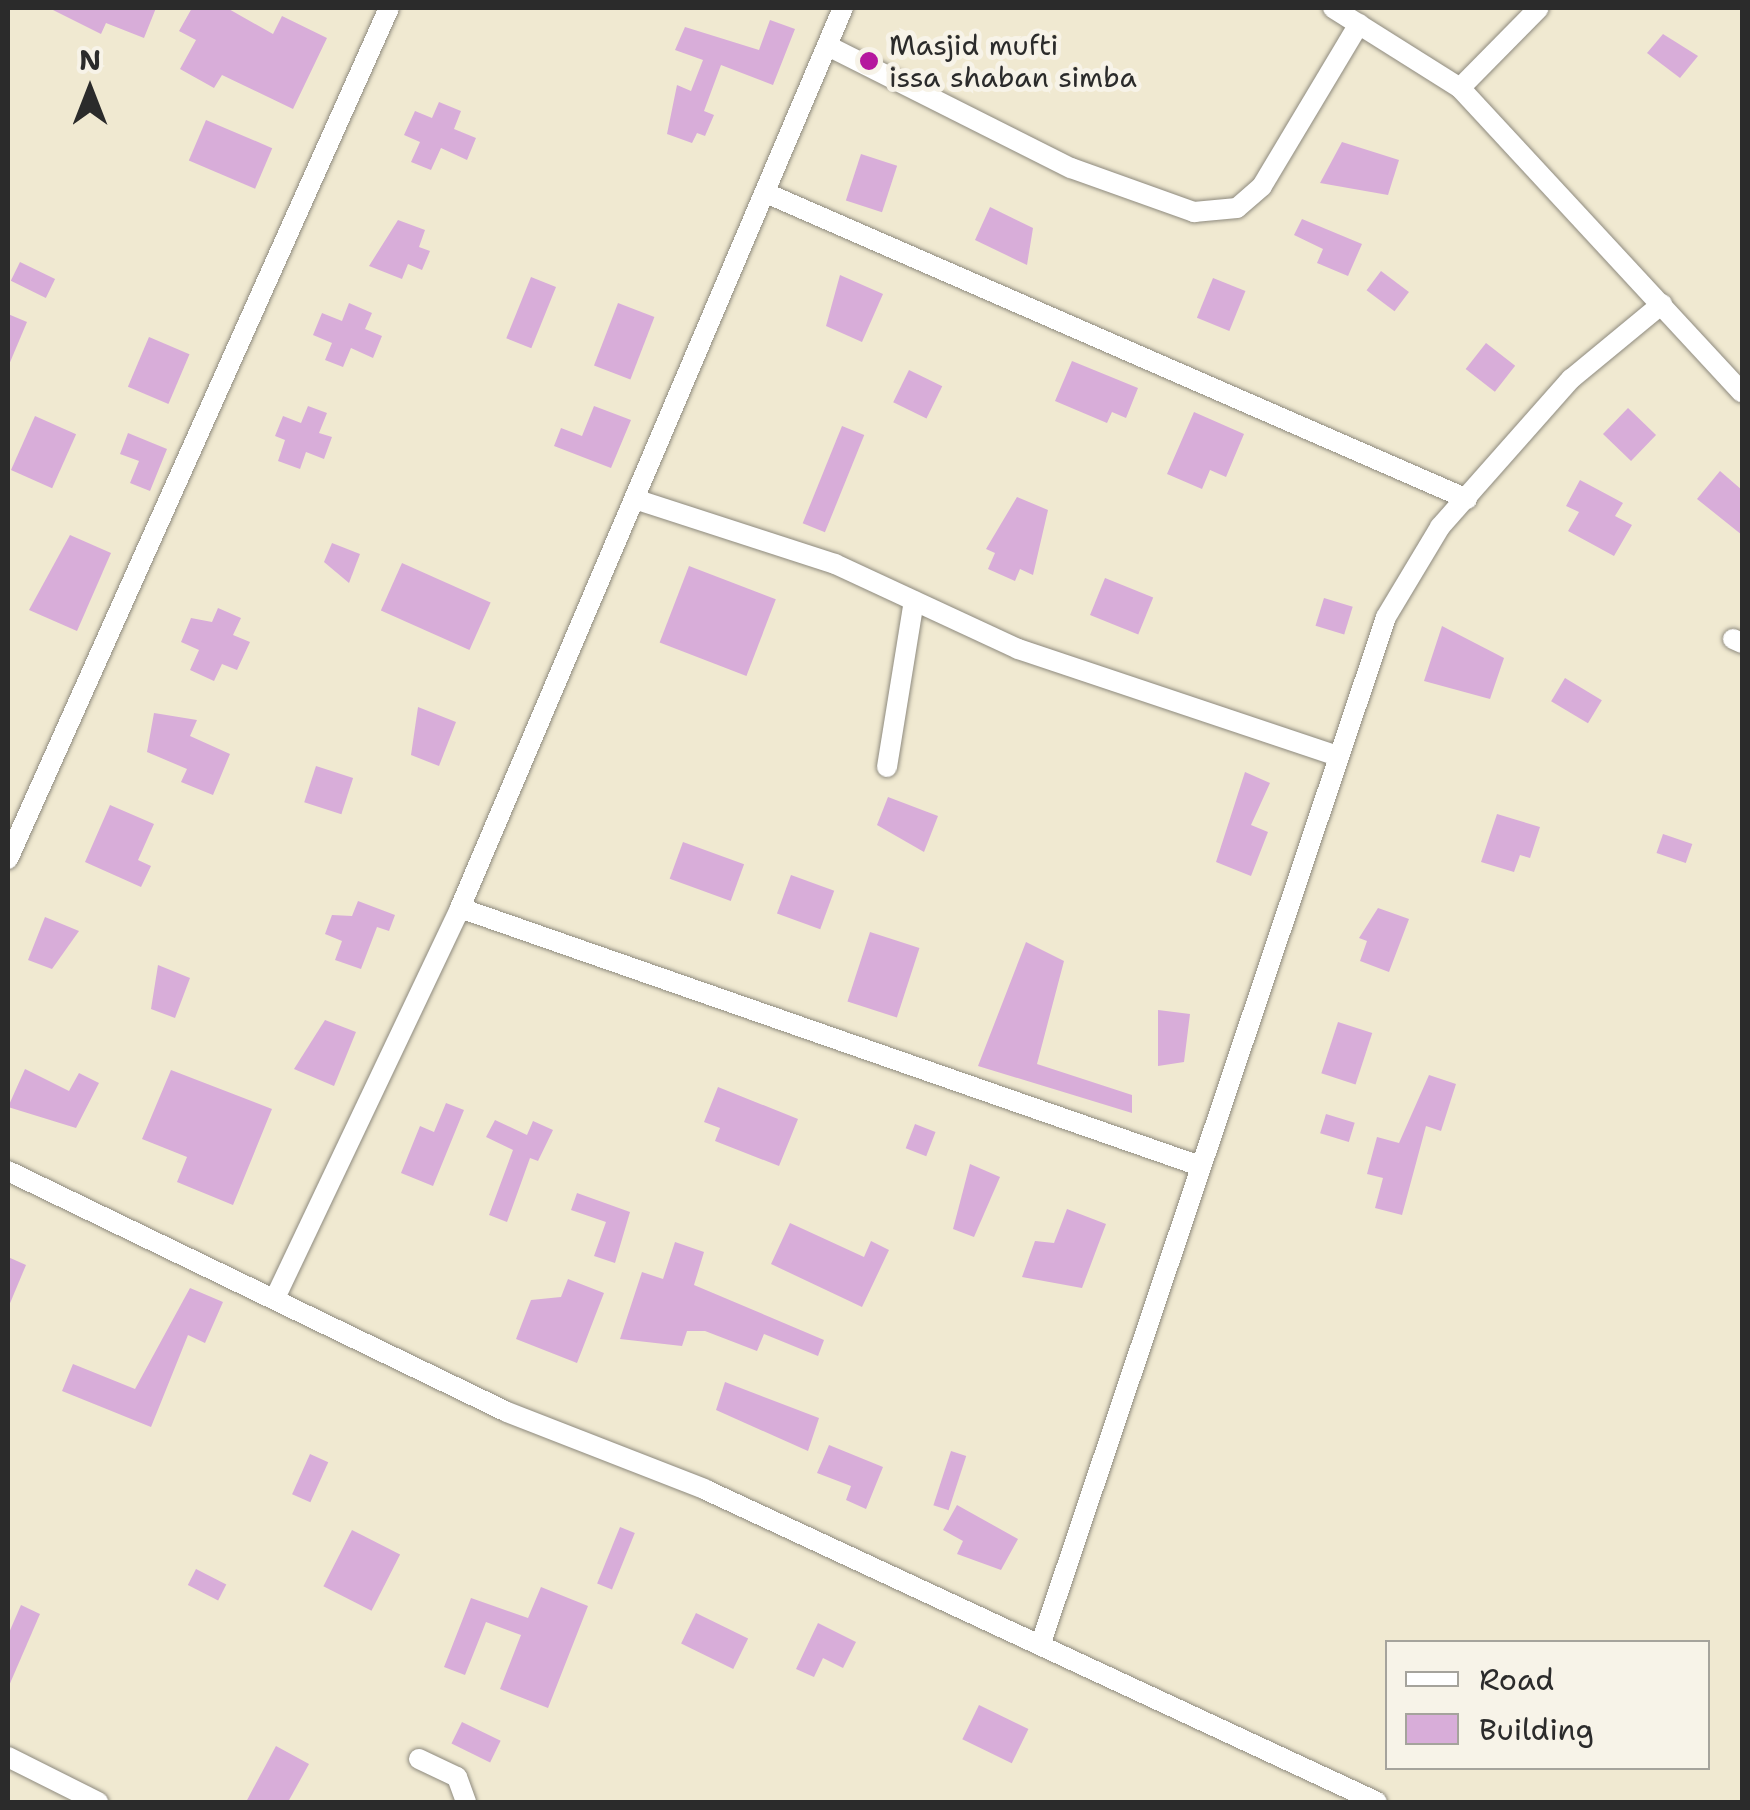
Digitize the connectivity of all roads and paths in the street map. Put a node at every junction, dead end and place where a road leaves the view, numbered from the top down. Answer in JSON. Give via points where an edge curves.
{"nodes":[{"id":1,"x":390,"y":8,"type":"edge"},
{"id":2,"x":842,"y":8,"type":"edge"},
{"id":3,"x":1334,"y":8,"type":"edge"},
{"id":4,"x":1539,"y":8,"type":"edge"},
{"id":5,"x":1359,"y":24,"type":"junction"},
{"id":6,"x":828,"y":46,"type":"junction"},
{"id":7,"x":1460,"y":88,"type":"junction"},
{"id":8,"x":766,"y":193,"type":"junction"},
{"id":9,"x":1662,"y":304,"type":"junction"},
{"id":10,"x":1742,"y":392,"type":"edge"},
{"id":11,"x":1467,"y":498,"type":"junction"},
{"id":12,"x":638,"y":500,"type":"junction"},
{"id":13,"x":914,"y":601,"type":"junction"},
{"id":14,"x":1334,"y":754,"type":"junction"},
{"id":15,"x":887,"y":767,"type":"dead end"},
{"id":16,"x":8,"y":859,"type":"edge"},
{"id":17,"x":460,"y":908,"type":"junction"},
{"id":18,"x":1200,"y":1166,"type":"junction"},
{"id":19,"x":8,"y":1171,"type":"edge"},
{"id":20,"x":276,"y":1296,"type":"junction"},
{"id":21,"x":1041,"y":1643,"type":"junction"},
{"id":22,"x":8,"y":1757,"type":"edge"},
{"id":23,"x":419,"y":1759,"type":"dead end"},
{"id":24,"x":98,"y":1802,"type":"edge"},
{"id":25,"x":466,"y":1802,"type":"edge"},
{"id":26,"x":1377,"y":1802,"type":"edge"}],
"edges":[{"from":1,"to":16,"type":"street"},
{"from":2,"to":6,"type":"street"},
{"from":3,"to":5,"type":"street"},
{"from":4,"to":7,"type":"street"},
{"from":5,"to":6,"type":"street","via":[[1262,186],[1237,208],[1194,212],[1071,168]]},
{"from":5,"to":7,"type":"street"},
{"from":6,"to":8,"type":"street"},
{"from":7,"to":9,"type":"street"},
{"from":8,"to":11,"type":"street"},
{"from":8,"to":12,"type":"street"},
{"from":9,"to":10,"type":"street"},
{"from":9,"to":11,"type":"street","via":[[1570,379]]},
{"from":11,"to":14,"type":"street","via":[[1410,566]]},
{"from":12,"to":13,"type":"street","via":[[763,537]]},
{"from":12,"to":17,"type":"street"},
{"from":13,"to":14,"type":"street","via":[[1018,649]]},
{"from":13,"to":15,"type":"street"},
{"from":14,"to":18,"type":"street"},
{"from":17,"to":18,"type":"street"},
{"from":17,"to":20,"type":"street"},
{"from":18,"to":21,"type":"street"},
{"from":19,"to":20,"type":"street"},
{"from":20,"to":21,"type":"street","via":[[507,1412],[704,1490]]},
{"from":21,"to":26,"type":"street"},
{"from":22,"to":24,"type":"street"},
{"from":23,"to":25,"type":"street","via":[[464,1782]]}]}
